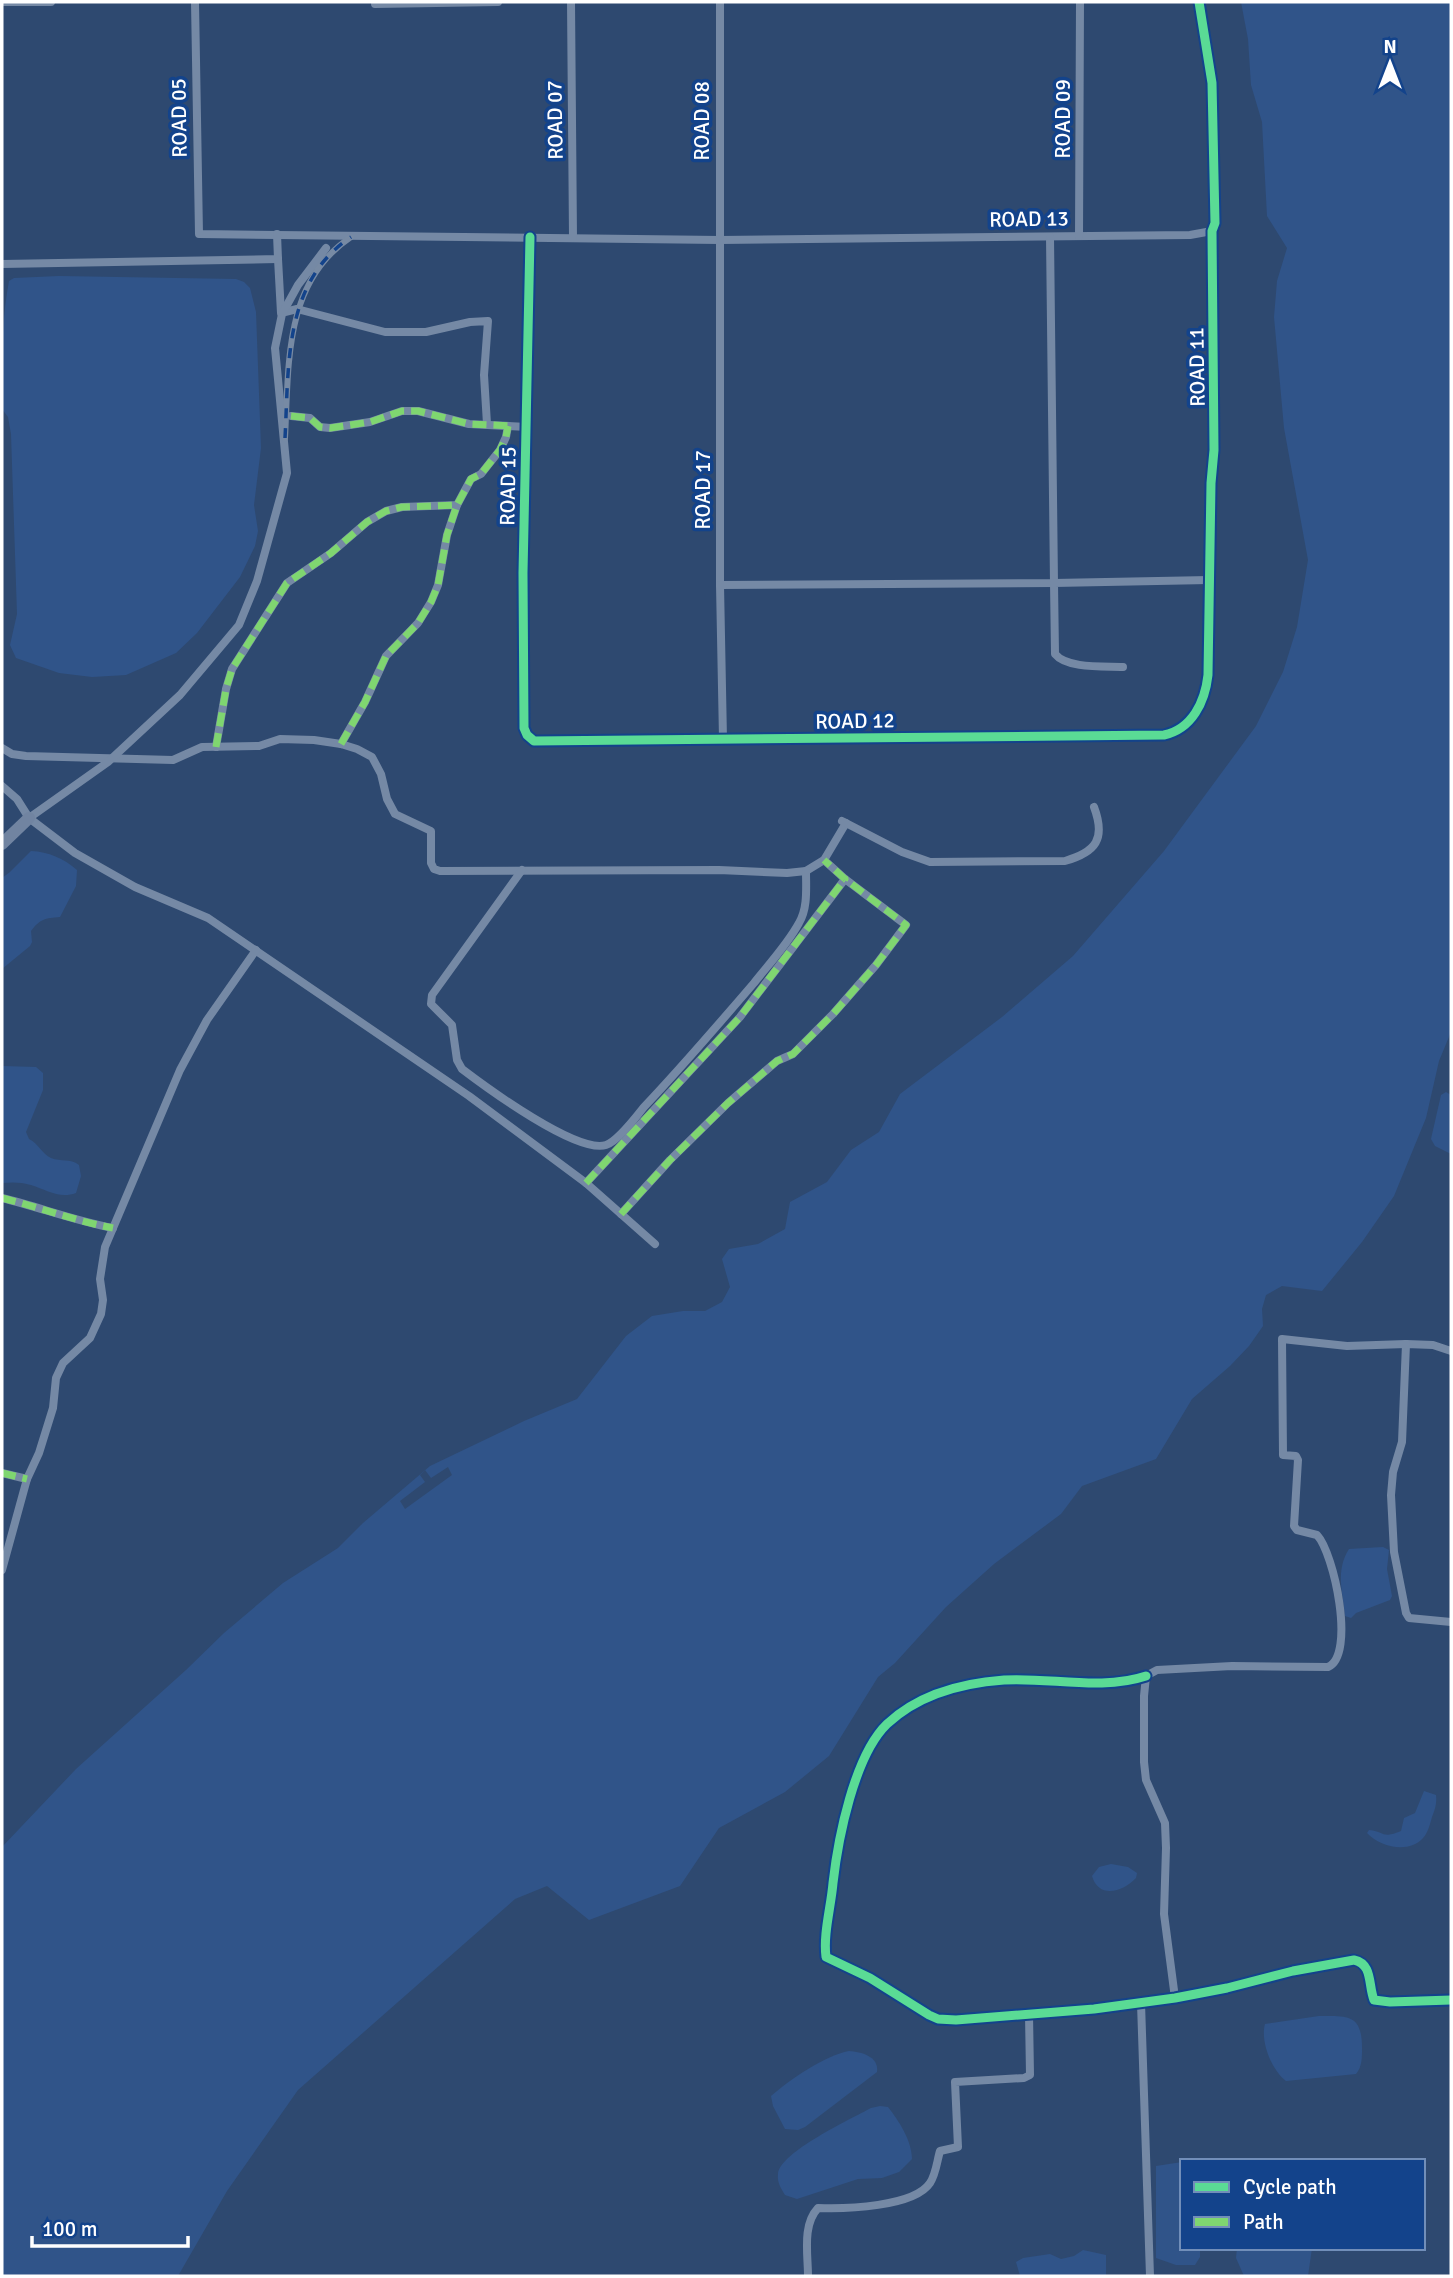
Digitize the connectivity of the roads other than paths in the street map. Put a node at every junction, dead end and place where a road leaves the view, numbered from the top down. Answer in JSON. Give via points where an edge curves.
{"nodes":[{"id":1,"x":2,"y":2,"type":"edge"},
{"id":2,"x":51,"y":2,"type":"edge"},
{"id":3,"x":195,"y":2,"type":"edge"},
{"id":4,"x":498,"y":2,"type":"edge"},
{"id":5,"x":571,"y":2,"type":"edge"},
{"id":6,"x":720,"y":2,"type":"edge"},
{"id":7,"x":1080,"y":2,"type":"edge"},
{"id":8,"x":1199,"y":2,"type":"edge"},
{"id":9,"x":375,"y":4,"type":"dead end"},
{"id":10,"x":1212,"y":231,"type":"junction"},
{"id":11,"x":199,"y":233,"type":"joint"},
{"id":12,"x":277,"y":234,"type":"junction"},
{"id":13,"x":1079,"y":236,"type":"junction"},
{"id":14,"x":530,"y":237,"type":"junction"},
{"id":15,"x":1049,"y":237,"type":"junction"},
{"id":16,"x":573,"y":238,"type":"junction"},
{"id":17,"x":720,"y":240,"type":"junction"},
{"id":18,"x":326,"y":248,"type":"dead end"},
{"id":19,"x":278,"y":259,"type":"junction"},
{"id":20,"x":2,"y":264,"type":"edge"},
{"id":21,"x":291,"y":416,"type":"dead end"},
{"id":22,"x":487,"y":424,"type":"junction"},
{"id":23,"x":508,"y":426,"type":"junction"},
{"id":24,"x":527,"y":427,"type":"junction"},
{"id":25,"x":457,"y":505,"type":"junction"},
{"id":26,"x":1209,"y":580,"type":"junction"},
{"id":27,"x":1054,"y":583,"type":"junction"},
{"id":28,"x":720,"y":585,"type":"junction"},
{"id":29,"x":1123,"y":667,"type":"dead end"},
{"id":30,"x":1184,"y":727,"type":"joint"},
{"id":31,"x":527,"y":736,"type":"joint"},
{"id":32,"x":723,"y":739,"type":"junction"},
{"id":33,"x":341,"y":744,"type":"junction"},
{"id":34,"x":216,"y":747,"type":"junction"},
{"id":35,"x":2,"y":748,"type":"edge"},
{"id":36,"x":111,"y":759,"type":"junction"},
{"id":37,"x":2,"y":786,"type":"edge"},
{"id":38,"x":1094,"y":807,"type":"dead end"},
{"id":39,"x":29,"y":818,"type":"junction"},
{"id":40,"x":2,"y":844,"type":"edge"},
{"id":41,"x":824,"y":860,"type":"junction"},
{"id":42,"x":522,"y":870,"type":"junction"},
{"id":43,"x":806,"y":871,"type":"junction"},
{"id":44,"x":845,"y":879,"type":"junction"},
{"id":45,"x":256,"y":950,"type":"junction"},
{"id":46,"x":586,"y":1183,"type":"junction"},
{"id":47,"x":2,"y":1198,"type":"edge"},
{"id":48,"x":621,"y":1214,"type":"junction"},
{"id":49,"x":113,"y":1228,"type":"junction"},
{"id":50,"x":655,"y":1244,"type":"dead end"},
{"id":51,"x":1406,"y":1344,"type":"junction"},
{"id":52,"x":1451,"y":1350,"type":"edge"},
{"id":53,"x":2,"y":1473,"type":"edge"},
{"id":54,"x":27,"y":1479,"type":"junction"},
{"id":55,"x":2,"y":1570,"type":"edge"},
{"id":56,"x":1451,"y":1622,"type":"edge"},
{"id":57,"x":1146,"y":1676,"type":"junction"},
{"id":58,"x":1175,"y":1998,"type":"junction"},
{"id":59,"x":1451,"y":2000,"type":"edge"},
{"id":60,"x":1141,"y":2003,"type":"junction"},
{"id":61,"x":1029,"y":2014,"type":"junction"},
{"id":62,"x":808,"y":2276,"type":"edge"},
{"id":63,"x":1150,"y":2276,"type":"edge"}],
"edges":[{"from":1,"to":2,"type":"street"},
{"from":3,"to":11,"type":"street","name":"ROAD 05"},
{"from":4,"to":9,"type":"street"},
{"from":5,"to":16,"type":"street","name":"ROAD 07"},
{"from":6,"to":17,"type":"street","name":"ROAD 08"},
{"from":7,"to":13,"type":"street","name":"ROAD 09"},
{"from":8,"to":10,"type":"street","name":"ROAD 11","via":[[1212,83]]},
{"from":10,"to":13,"type":"street","name":"ROAD 13"},
{"from":10,"to":26,"type":"street","name":"ROAD 11","via":[[1214,450]]},
{"from":11,"to":12,"type":"street","name":"ROAD 13"},
{"from":12,"to":14,"type":"street","name":"ROAD 13"},
{"from":12,"to":19,"type":"street"},
{"from":13,"to":15,"type":"street","name":"ROAD 13"},
{"from":14,"to":16,"type":"street","name":"ROAD 13"},
{"from":14,"to":24,"type":"street","name":"ROAD 15"},
{"from":15,"to":17,"type":"street","name":"ROAD 13"},
{"from":15,"to":27,"type":"street"},
{"from":16,"to":17,"type":"street","name":"ROAD 13"},
{"from":17,"to":28,"type":"street","name":"ROAD 17"},
{"from":18,"to":36,"type":"street","via":[[282,314],[275,348],[287,473],[248,606],[227,641],[180,695]]},
{"from":19,"to":20,"type":"street"},
{"from":19,"to":22,"type":"street","via":[[281,313],[298,309],[385,332],[426,332],[488,321]]},
{"from":21,"to":22,"type":"street","via":[[310,418],[320,427],[330,428],[402,411]]},
{"from":22,"to":23,"type":"street"},
{"from":23,"to":24,"type":"street"},
{"from":23,"to":25,"type":"street","via":[[500,450],[481,474],[471,479]]},
{"from":24,"to":31,"type":"street","name":"ROAD 15","via":[[523,586]]},
{"from":25,"to":33,"type":"street","via":[[432,602],[386,656]]},
{"from":25,"to":34,"type":"street","via":[[386,511],[287,583],[232,669]]},
{"from":26,"to":27,"type":"street"},
{"from":26,"to":30,"type":"street","name":"ROAD 11","via":[[1206,689]]},
{"from":27,"to":28,"type":"street"},
{"from":27,"to":29,"type":"street","via":[[1055,654],[1059,659]]},
{"from":28,"to":32,"type":"street","name":"ROAD 17"},
{"from":30,"to":32,"type":"street","name":"ROAD 12","via":[[1164,735]]},
{"from":31,"to":32,"type":"street","name":"ROAD 12","via":[[534,741]]},
{"from":33,"to":34,"type":"street","via":[[291,738],[259,746]]},
{"from":33,"to":42,"type":"street","via":[[372,757],[395,814],[432,831],[434,869]]},
{"from":34,"to":36,"type":"street","via":[[193,749],[173,760]]},
{"from":35,"to":36,"type":"street","via":[[26,756]]},
{"from":36,"to":39,"type":"street"},
{"from":37,"to":39,"type":"street"},
{"from":38,"to":41,"type":"street","via":[[1100,825],[1098,838],[1082,856],[1065,861],[930,862],[844,822]]},
{"from":39,"to":40,"type":"street"},
{"from":39,"to":45,"type":"street","via":[[104,871],[208,918]]},
{"from":41,"to":43,"type":"street"},
{"from":41,"to":44,"type":"street"},
{"from":42,"to":43,"type":"street"},
{"from":42,"to":43,"type":"street","via":[[430,1004],[452,1026],[462,1069],[569,1138],[595,1145],[607,1145],[620,1134],[773,959],[800,923]]},
{"from":44,"to":46,"type":"street","via":[[740,1017]]},
{"from":44,"to":48,"type":"street","via":[[906,925],[825,1022],[793,1054],[777,1061],[728,1103]]},
{"from":45,"to":46,"type":"street","via":[[469,1096]]},
{"from":45,"to":49,"type":"street","via":[[207,1020],[180,1070]]},
{"from":46,"to":48,"type":"street"},
{"from":47,"to":49,"type":"street"},
{"from":48,"to":50,"type":"street"},
{"from":49,"to":54,"type":"street","via":[[102,1261],[101,1314],[90,1338],[59,1371],[53,1408]]},
{"from":51,"to":52,"type":"street"},
{"from":51,"to":56,"type":"street","via":[[1402,1442],[1391,1495],[1400,1590],[1409,1618]]},
{"from":51,"to":57,"type":"street","via":[[1347,1346],[1282,1339],[1283,1455],[1296,1456],[1298,1461],[1294,1526],[1297,1531],[1317,1535],[1327,1552],[1340,1617],[1338,1659],[1328,1667],[1232,1666],[1157,1670]]},
{"from":53,"to":54,"type":"street"},
{"from":54,"to":55,"type":"street"},
{"from":57,"to":58,"type":"street","via":[[1144,1762],[1146,1780],[1164,1823],[1164,1914]]},
{"from":57,"to":61,"type":"street","via":[[1116,1682],[1006,1680],[946,1690],[885,1726],[854,1785],[841,1831],[826,1957],[938,2019]]},
{"from":58,"to":59,"type":"street","via":[[1354,1960],[1366,1966],[1374,2000]]},
{"from":58,"to":60,"type":"street"},
{"from":60,"to":61,"type":"street"},
{"from":60,"to":63,"type":"street"},
{"from":61,"to":62,"type":"street","via":[[1030,2075],[955,2082],[957,2147],[940,2151],[932,2181],[924,2190],[886,2205],[818,2208],[809,2227]]}]}
